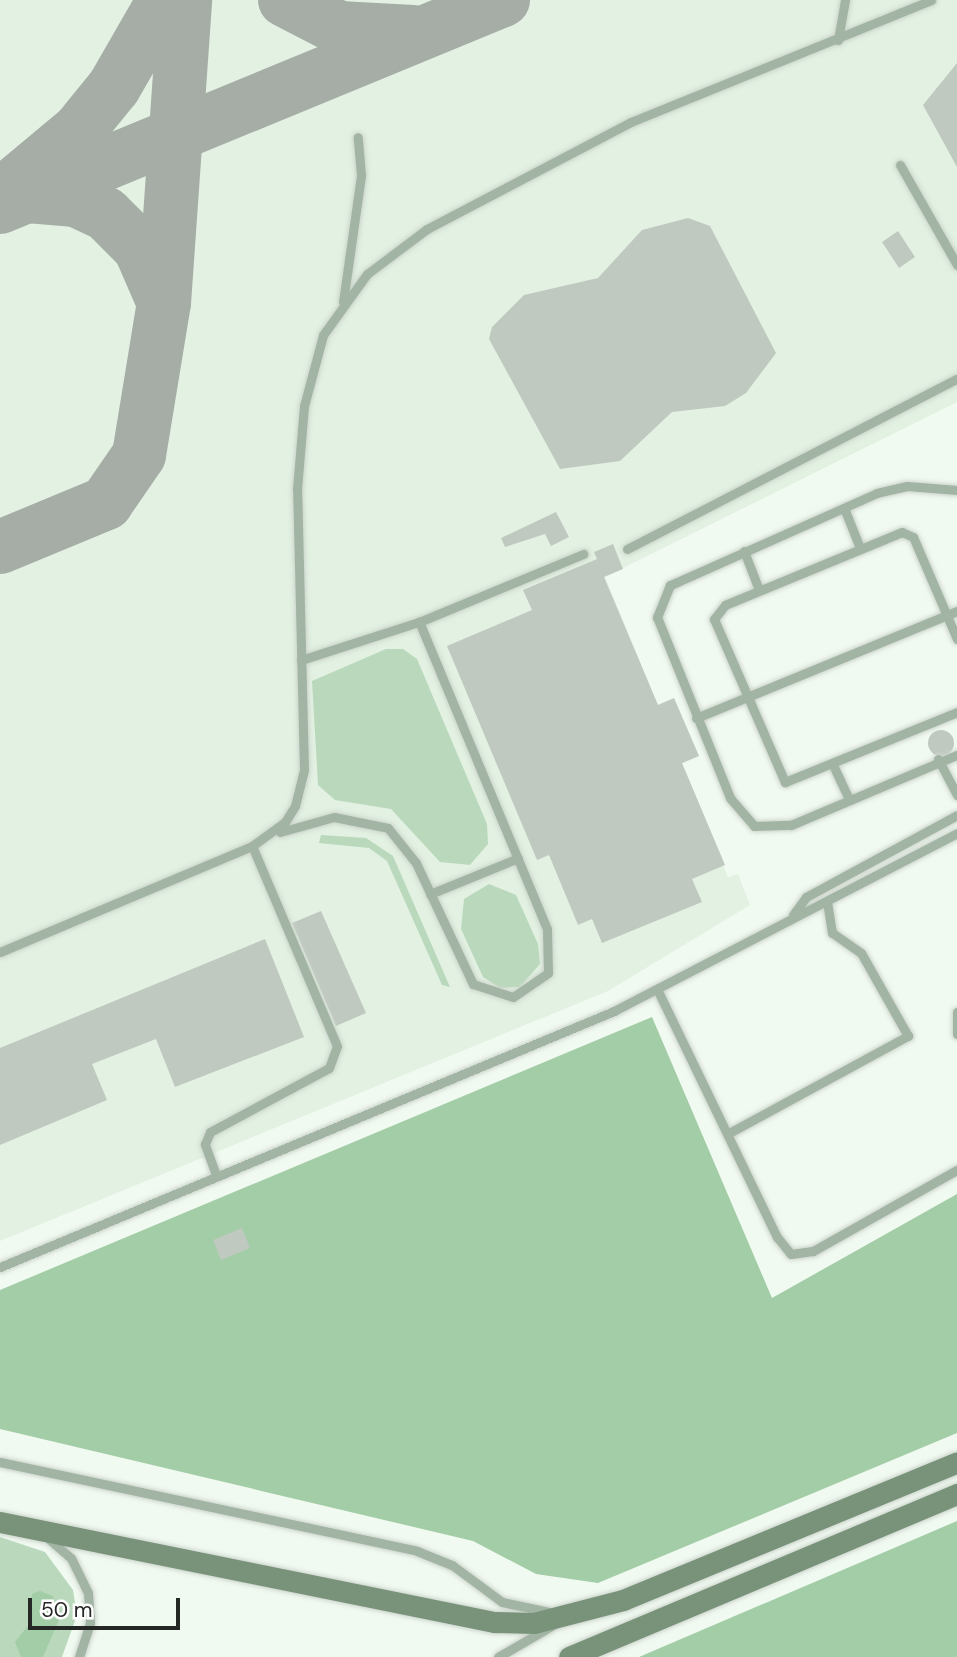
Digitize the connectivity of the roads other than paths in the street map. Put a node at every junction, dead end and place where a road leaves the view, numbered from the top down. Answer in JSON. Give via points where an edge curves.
{"nodes":[{"id":1,"x":845,"y":0,"type":"edge"},
{"id":2,"x":931,"y":0,"type":"edge"},
{"id":3,"x":838,"y":40,"type":"junction"},
{"id":4,"x":358,"y":137,"type":"dead end"},
{"id":5,"x":900,"y":165,"type":"dead end"},
{"id":6,"x":957,"y":265,"type":"edge"},
{"id":7,"x":343,"y":303,"type":"junction"},
{"id":8,"x":957,"y":379,"type":"edge"},
{"id":9,"x":957,"y":490,"type":"edge"},
{"id":10,"x":844,"y":508,"type":"junction"},
{"id":11,"x":860,"y":548,"type":"junction"},
{"id":12,"x":627,"y":549,"type":"dead end"},
{"id":13,"x":744,"y":551,"type":"junction"},
{"id":14,"x":583,"y":554,"type":"dead end"},
{"id":15,"x":759,"y":590,"type":"junction"},
{"id":16,"x":957,"y":611,"type":"edge"},
{"id":17,"x":947,"y":615,"type":"junction"},
{"id":18,"x":419,"y":622,"type":"junction"},
{"id":19,"x":957,"y":639,"type":"edge"},
{"id":20,"x":301,"y":660,"type":"junction"},
{"id":21,"x":748,"y":698,"type":"junction"},
{"id":22,"x":957,"y":712,"type":"edge"},
{"id":23,"x":696,"y":718,"type":"junction"},
{"id":24,"x":932,"y":723,"type":"junction"},
{"id":25,"x":936,"y":734,"type":"dead end"},
{"id":26,"x":957,"y":755,"type":"edge"},
{"id":27,"x":939,"y":760,"type":"junction"},
{"id":28,"x":832,"y":765,"type":"junction"},
{"id":29,"x":957,"y":795,"type":"edge"},
{"id":30,"x":849,"y":800,"type":"junction"},
{"id":31,"x":957,"y":815,"type":"edge"},
{"id":32,"x":957,"y":833,"type":"edge"},
{"id":33,"x":270,"y":836,"type":"junction"},
{"id":34,"x":252,"y":846,"type":"junction"},
{"id":35,"x":886,"y":854,"type":"junction"},
{"id":36,"x":518,"y":858,"type":"junction"},
{"id":37,"x":894,"y":867,"type":"junction"},
{"id":38,"x":430,"y":894,"type":"junction"},
{"id":39,"x":827,"y":903,"type":"junction"},
{"id":40,"x":793,"y":915,"type":"junction"},
{"id":41,"x":0,"y":952,"type":"edge"},
{"id":42,"x":657,"y":989,"type":"junction"},
{"id":43,"x":957,"y":1012,"type":"edge"},
{"id":44,"x":957,"y":1034,"type":"edge"},
{"id":45,"x":729,"y":1133,"type":"junction"},
{"id":46,"x":957,"y":1170,"type":"edge"},
{"id":47,"x":216,"y":1175,"type":"junction"},
{"id":48,"x":0,"y":1267,"type":"edge"},
{"id":49,"x":0,"y":1462,"type":"edge"},
{"id":50,"x":957,"y":1462,"type":"edge"},
{"id":51,"x":957,"y":1494,"type":"edge"},
{"id":52,"x":0,"y":1514,"type":"edge"},
{"id":53,"x":17,"y":1526,"type":"edge"},
{"id":54,"x":586,"y":1613,"type":"junction"},
{"id":55,"x":560,"y":1620,"type":"junction"},
{"id":56,"x":79,"y":1657,"type":"edge"},
{"id":57,"x":498,"y":1657,"type":"edge"},
{"id":58,"x":569,"y":1657,"type":"edge"}],
"edges":[{"from":1,"to":3,"type":"lane"},
{"from":2,"to":3,"type":"lane"},
{"from":3,"to":7,"type":"lane","via":[[631,122],[427,229],[367,274]]},
{"from":4,"to":7,"type":"lane","via":[[361,175]]},
{"from":5,"to":6,"type":"lane"},
{"from":7,"to":20,"type":"lane","via":[[310,369],[304,406],[296,489]]},
{"from":8,"to":12,"type":"lane"},
{"from":9,"to":10,"type":"lane","via":[[906,486]]},
{"from":10,"to":11,"type":"lane"},
{"from":10,"to":13,"type":"lane"},
{"from":11,"to":15,"type":"lane"},
{"from":11,"to":17,"type":"lane","via":[[908,533]]},
{"from":13,"to":15,"type":"lane"},
{"from":13,"to":23,"type":"lane","via":[[670,585],[660,600],[657,617]]},
{"from":14,"to":18,"type":"lane"},
{"from":15,"to":21,"type":"lane","via":[[719,608],[714,619]]},
{"from":16,"to":17,"type":"lane"},
{"from":17,"to":19,"type":"lane"},
{"from":17,"to":21,"type":"lane"},
{"from":18,"to":20,"type":"lane"},
{"from":18,"to":36,"type":"lane"},
{"from":20,"to":33,"type":"lane","via":[[302,789],[285,822]]},
{"from":21,"to":23,"type":"lane"},
{"from":21,"to":28,"type":"lane","via":[[785,782]]},
{"from":22,"to":24,"type":"lane"},
{"from":23,"to":30,"type":"lane","via":[[739,815],[754,826],[773,830]]},
{"from":24,"to":25,"type":"lane"},
{"from":24,"to":28,"type":"lane"},
{"from":26,"to":27,"type":"lane"},
{"from":27,"to":29,"type":"lane"},
{"from":27,"to":30,"type":"lane"},
{"from":28,"to":30,"type":"lane"},
{"from":31,"to":35,"type":"lane"},
{"from":32,"to":37,"type":"lane"},
{"from":33,"to":34,"type":"lane"},
{"from":33,"to":38,"type":"lane","via":[[317,818],[374,822],[409,850]]},
{"from":34,"to":41,"type":"lane"},
{"from":34,"to":47,"type":"lane","via":[[337,1046],[329,1068],[210,1132],[205,1144]]},
{"from":35,"to":37,"type":"lane"},
{"from":35,"to":40,"type":"lane","via":[[806,897]]},
{"from":36,"to":38,"type":"lane"},
{"from":36,"to":38,"type":"lane","via":[[552,943],[548,973],[526,993],[498,997],[473,984]]},
{"from":37,"to":39,"type":"lane"},
{"from":39,"to":40,"type":"lane"},
{"from":39,"to":45,"type":"lane","via":[[832,933],[861,953],[908,1036]]},
{"from":40,"to":42,"type":"lane"},
{"from":42,"to":45,"type":"lane"},
{"from":42,"to":47,"type":"lane"},
{"from":43,"to":44,"type":"lane"},
{"from":45,"to":46,"type":"lane","via":[[776,1237],[791,1254],[813,1251]]},
{"from":47,"to":48,"type":"lane"},
{"from":49,"to":54,"type":"lane","via":[[417,1552],[522,1609]]},
{"from":50,"to":54,"type":"street"},
{"from":51,"to":58,"type":"street"},
{"from":52,"to":53,"type":"lane"},
{"from":53,"to":55,"type":"street","via":[[494,1622]]},
{"from":53,"to":56,"type":"lane","via":[[64,1550],[83,1579],[90,1623]]},
{"from":54,"to":55,"type":"street"},
{"from":55,"to":57,"type":"lane"}]}
